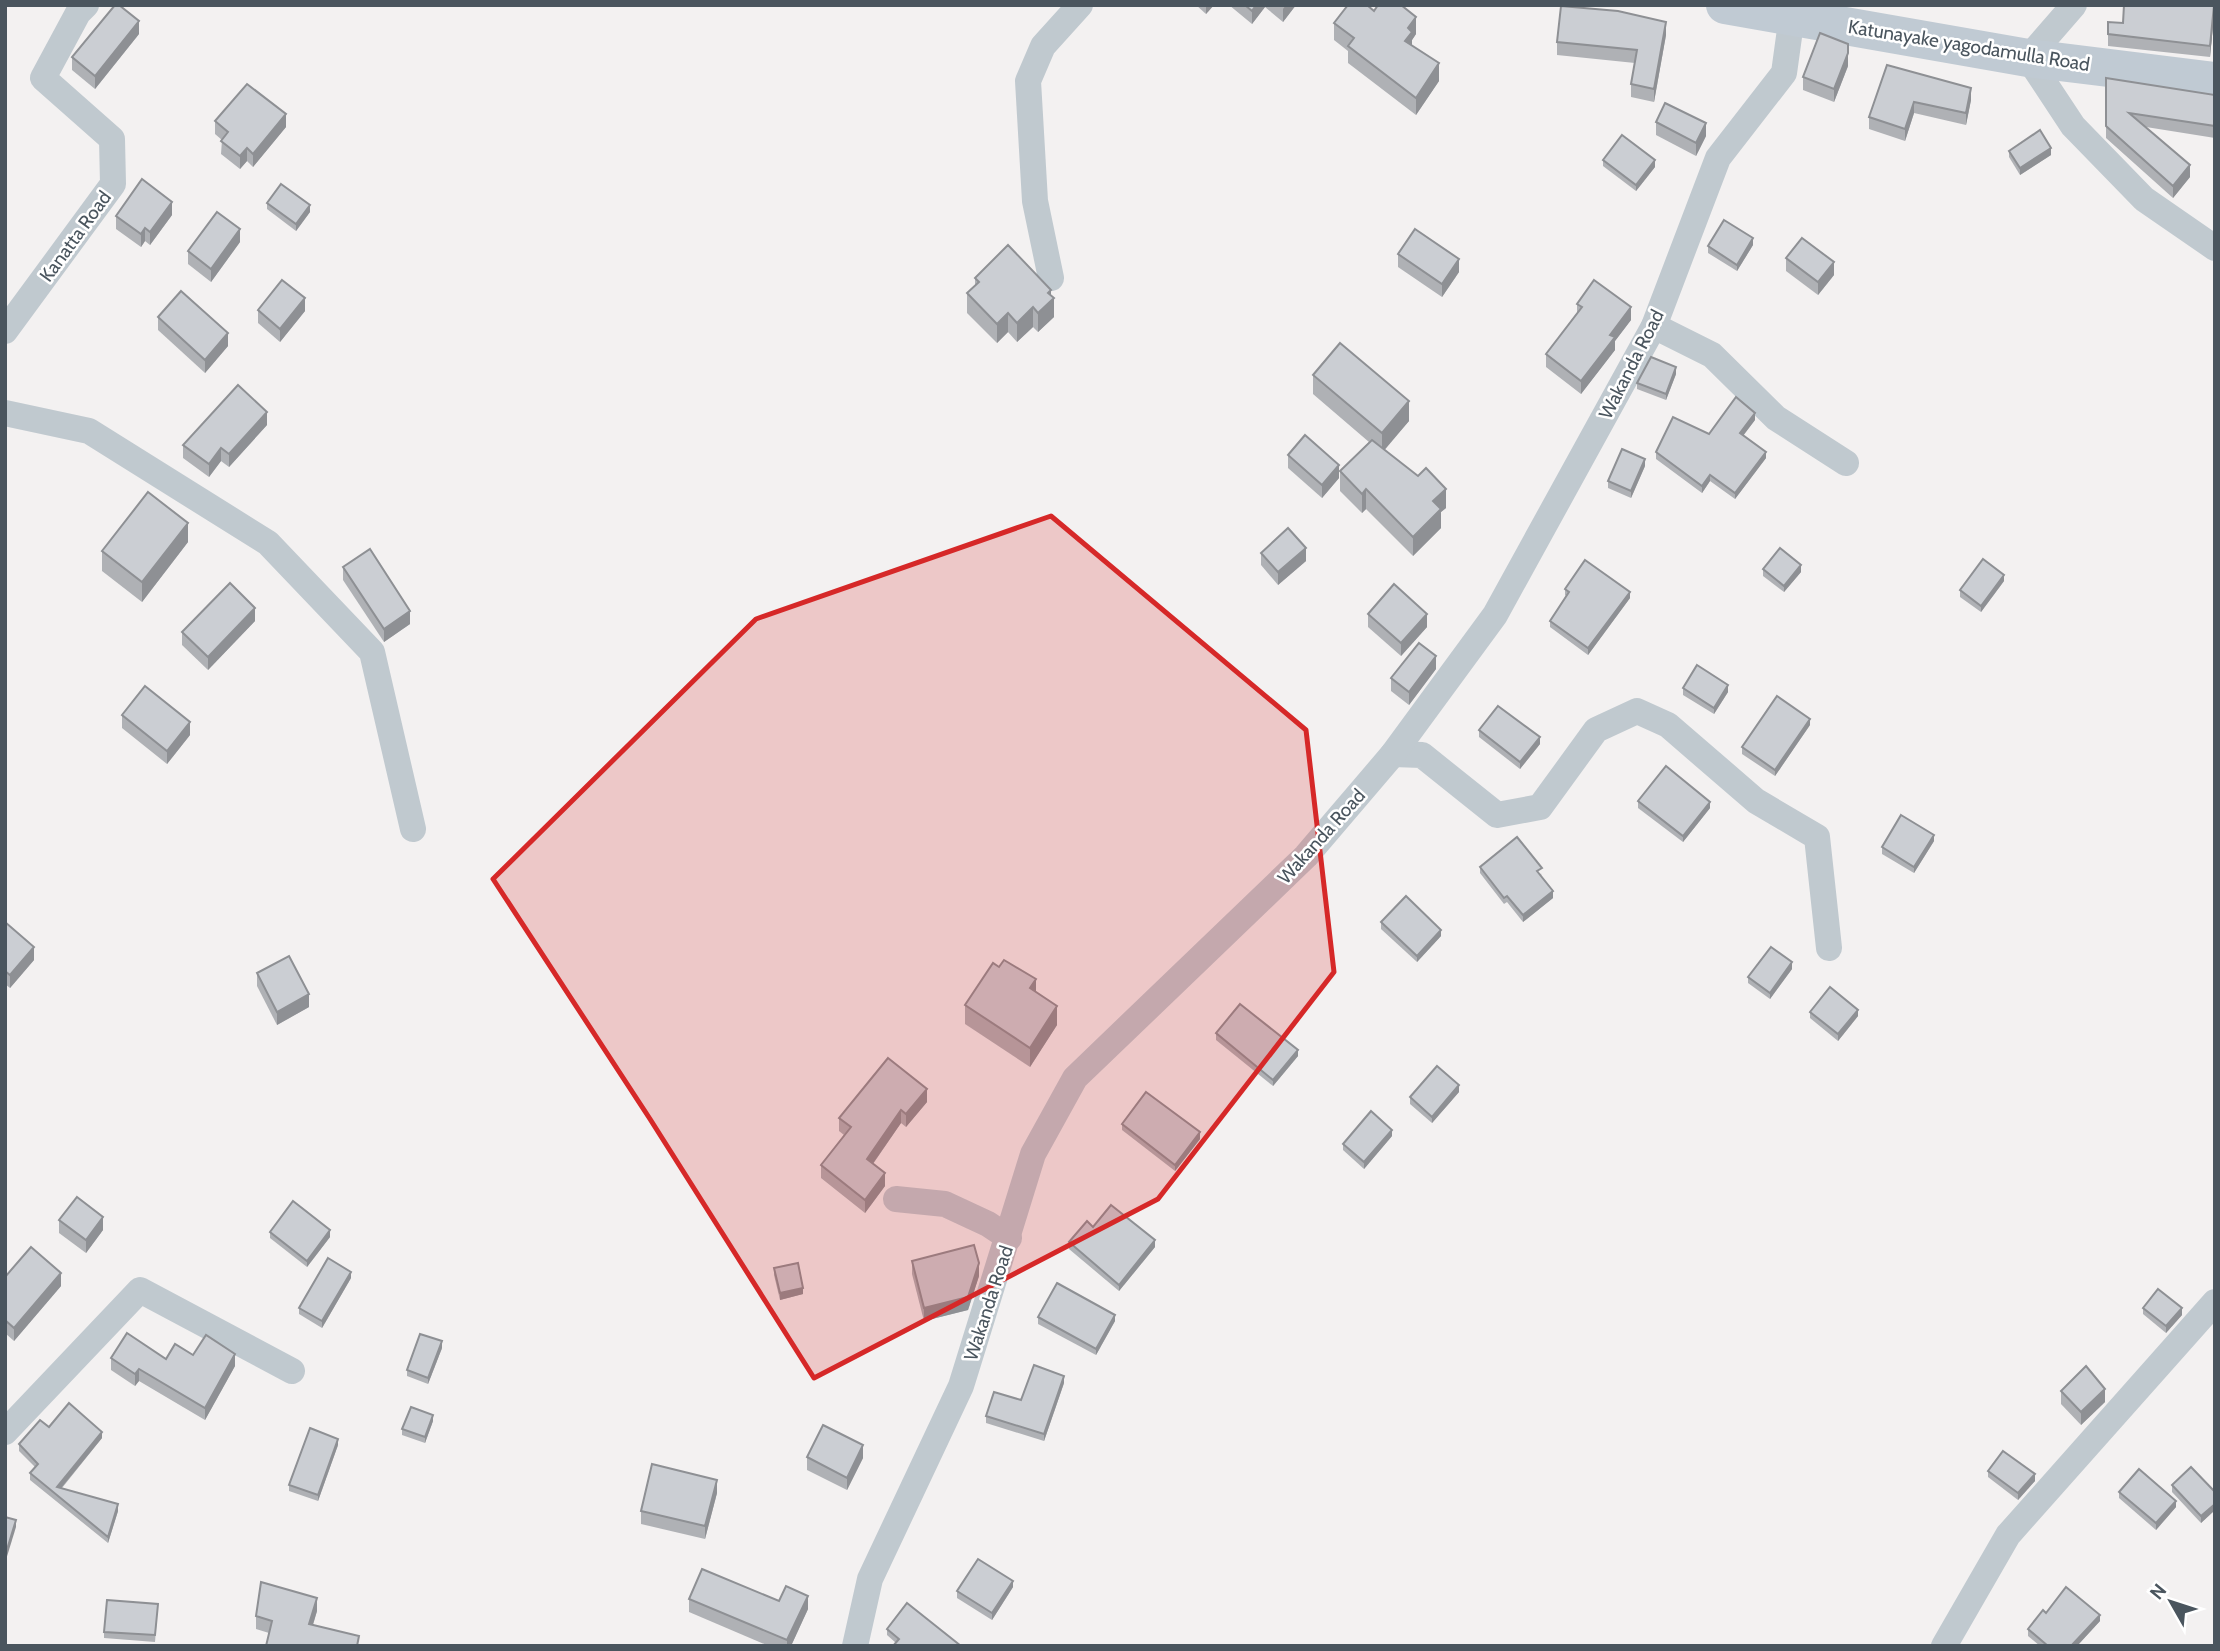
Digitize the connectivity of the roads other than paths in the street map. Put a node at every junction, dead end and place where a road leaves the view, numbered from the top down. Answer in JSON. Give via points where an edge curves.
{"nodes":[{"id":1,"x":86,"y":5,"type":"edge"},
{"id":2,"x":1080,"y":5,"type":"edge"},
{"id":3,"x":2074,"y":5,"type":"edge"},
{"id":4,"x":1730,"y":6,"type":"edge"},
{"id":5,"x":1792,"y":15,"type":"junction"},
{"id":6,"x":2028,"y":58,"type":"junction"},
{"id":7,"x":2215,"y":81,"type":"edge"},
{"id":8,"x":2215,"y":248,"type":"edge"},
{"id":9,"x":1051,"y":278,"type":"dead end"},
{"id":10,"x":1654,"y":326,"type":"junction"},
{"id":11,"x":5,"y":331,"type":"edge"},
{"id":12,"x":5,"y":413,"type":"edge"},
{"id":13,"x":1846,"y":463,"type":"dead end"},
{"id":14,"x":1393,"y":754,"type":"junction"},
{"id":15,"x":413,"y":829,"type":"dead end"},
{"id":16,"x":1829,"y":948,"type":"dead end"},
{"id":17,"x":896,"y":1199,"type":"dead end"},
{"id":18,"x":1009,"y":1238,"type":"junction"},
{"id":19,"x":2215,"y":1302,"type":"edge"},
{"id":20,"x":292,"y":1371,"type":"dead end"},
{"id":21,"x":5,"y":1432,"type":"edge"},
{"id":22,"x":855,"y":1646,"type":"edge"},
{"id":23,"x":1944,"y":1646,"type":"edge"}],
"edges":[{"from":1,"to":11,"type":"street","name":"Kanatta Road","via":[[43,78],[112,139],[113,184]]},
{"from":2,"to":9,"type":"street","via":[[1043,46],[1028,81],[1035,201]]},
{"from":3,"to":6,"type":"street"},
{"from":4,"to":5,"type":"main road","name":"Katunayake yagodamulla Road"},
{"from":5,"to":6,"type":"main road","name":"Katunayake yagodamulla Road"},
{"from":5,"to":10,"type":"street","name":"Wakanda Road","via":[[1784,73],[1718,158]]},
{"from":6,"to":7,"type":"main road","name":"Katunayake yagodamulla Road"},
{"from":6,"to":8,"type":"street","via":[[2073,126],[2117,172],[2144,199]]},
{"from":10,"to":13,"type":"street","via":[[1712,355],[1776,418]]},
{"from":10,"to":14,"type":"street","name":"Wakanda Road","via":[[1495,615]]},
{"from":12,"to":15,"type":"street","via":[[89,431],[268,543],[372,652]]},
{"from":14,"to":16,"type":"street","via":[[1422,755],[1497,815],[1540,807],[1596,730],[1637,711],[1647,715],[1668,725],[1756,801],[1817,837]]},
{"from":14,"to":18,"type":"street","name":"Wakanda Road","via":[[1306,856],[1075,1078],[1033,1154]]},
{"from":17,"to":18,"type":"street","via":[[945,1204]]},
{"from":18,"to":22,"type":"street","name":"Wakanda Road","via":[[961,1386],[870,1579]]},
{"from":19,"to":23,"type":"street","via":[[2008,1535]]},
{"from":20,"to":21,"type":"street","via":[[140,1290]]}]}
